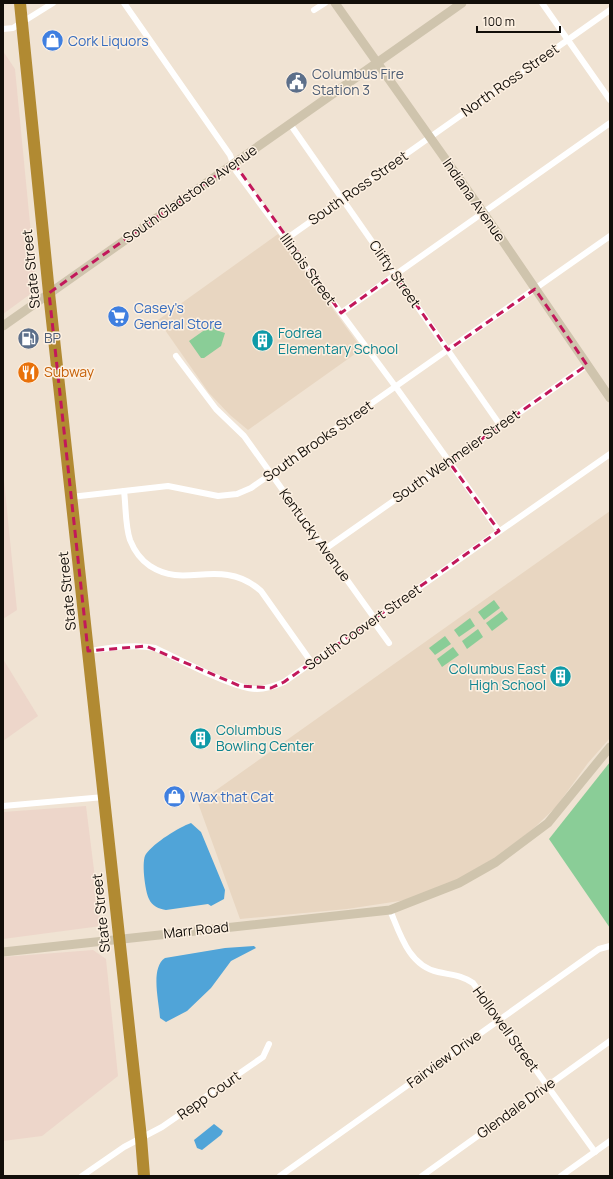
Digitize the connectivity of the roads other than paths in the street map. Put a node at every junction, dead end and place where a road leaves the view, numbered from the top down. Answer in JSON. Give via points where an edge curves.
{"nodes":[{"id":1,"x":20,"y":3,"type":"edge"},
{"id":2,"x":53,"y":3,"type":"edge"},
{"id":3,"x":124,"y":3,"type":"edge"},
{"id":4,"x":325,"y":3,"type":"edge"},
{"id":5,"x":335,"y":3,"type":"edge"},
{"id":6,"x":462,"y":3,"type":"edge"},
{"id":7,"x":542,"y":3,"type":"edge"},
{"id":8,"x":314,"y":10,"type":"dead end"},
{"id":9,"x":610,"y":10,"type":"edge"},
{"id":10,"x":22,"y":23,"type":"junction"},
{"id":11,"x":3,"y":29,"type":"edge"},
{"id":12,"x":568,"y":40,"type":"junction"},
{"id":13,"x":377,"y":62,"type":"junction"},
{"id":14,"x":610,"y":100,"type":"edge"},
{"id":15,"x":610,"y":123,"type":"edge"},
{"id":16,"x":290,"y":124,"type":"junction"},
{"id":17,"x":430,"y":137,"type":"junction"},
{"id":18,"x":234,"y":164,"type":"junction"},
{"id":19,"x":343,"y":199,"type":"junction"},
{"id":20,"x":483,"y":212,"type":"junction"},
{"id":21,"x":610,"y":236,"type":"edge"},
{"id":22,"x":286,"y":239,"type":"junction"},
{"id":23,"x":395,"y":274,"type":"junction"},
{"id":24,"x":535,"y":289,"type":"junction"},
{"id":25,"x":49,"y":294,"type":"junction"},
{"id":26,"x":341,"y":313,"type":"junction"},
{"id":27,"x":3,"y":326,"type":"edge"},
{"id":28,"x":448,"y":350,"type":"junction"},
{"id":29,"x":176,"y":356,"type":"dead end"},
{"id":30,"x":587,"y":365,"type":"junction"},
{"id":31,"x":396,"y":387,"type":"junction"},
{"id":32,"x":609,"y":394,"type":"edge"},
{"id":33,"x":500,"y":425,"type":"junction"},
{"id":34,"x":610,"y":454,"type":"edge"},
{"id":35,"x":448,"y":462,"type":"junction"},
{"id":36,"x":271,"y":474,"type":"junction"},
{"id":37,"x":124,"y":491,"type":"junction"},
{"id":38,"x":71,"y":497,"type":"junction"},
{"id":39,"x":498,"y":531,"type":"junction"},
{"id":40,"x":324,"y":549,"type":"junction"},
{"id":41,"x":374,"y":619,"type":"junction"},
{"id":42,"x":389,"y":643,"type":"dead end"},
{"id":43,"x":88,"y":651,"type":"junction"},
{"id":44,"x":312,"y":663,"type":"junction"},
{"id":45,"x":610,"y":747,"type":"edge"},
{"id":46,"x":104,"y":796,"type":"junction"},
{"id":47,"x":3,"y":806,"type":"edge"},
{"id":48,"x":390,"y":910,"type":"junction"},
{"id":49,"x":118,"y":938,"type":"junction"},
{"id":50,"x":610,"y":946,"type":"edge"},
{"id":51,"x":3,"y":952,"type":"edge"},
{"id":52,"x":500,"y":1020,"type":"junction"},
{"id":53,"x":610,"y":1041,"type":"edge"},
{"id":54,"x":269,"y":1044,"type":"dead end"},
{"id":55,"x":547,"y":1086,"type":"junction"},
{"id":56,"x":141,"y":1138,"type":"junction"},
{"id":57,"x":610,"y":1141,"type":"edge"},
{"id":58,"x":595,"y":1152,"type":"junction"},
{"id":59,"x":82,"y":1176,"type":"edge"},
{"id":60,"x":144,"y":1176,"type":"edge"},
{"id":61,"x":280,"y":1176,"type":"edge"},
{"id":62,"x":422,"y":1176,"type":"edge"},
{"id":63,"x":562,"y":1176,"type":"edge"}],
"edges":[{"from":1,"to":10,"type":"highway","name":"State Street"},
{"from":2,"to":10,"type":"street"},
{"from":3,"to":18,"type":"street","name":"Illinois Street","via":[[230,154]]},
{"from":4,"to":8,"type":"street"},
{"from":5,"to":13,"type":"street","name":"Indiana Avenue"},
{"from":6,"to":13,"type":"street","name":"South Gladstone Avenue"},
{"from":7,"to":12,"type":"street"},
{"from":9,"to":12,"type":"street","name":"North Ross Street"},
{"from":10,"to":11,"type":"street","via":[[13,28]]},
{"from":10,"to":25,"type":"highway","name":"State Street"},
{"from":12,"to":14,"type":"street"},
{"from":12,"to":17,"type":"street","name":"North Ross Street"},
{"from":13,"to":16,"type":"street","name":"South Gladstone Avenue"},
{"from":13,"to":17,"type":"street","name":"Indiana Avenue"},
{"from":15,"to":20,"type":"street"},
{"from":16,"to":18,"type":"street","name":"South Gladstone Avenue"},
{"from":16,"to":19,"type":"street","name":"Clifty Street"},
{"from":17,"to":19,"type":"street","name":"South Ross Street"},
{"from":17,"to":20,"type":"street","name":"Indiana Avenue"},
{"from":18,"to":22,"type":"street","name":"Illinois Street","via":[[236,171]]},
{"from":18,"to":25,"type":"street","name":"South Gladstone Avenue"},
{"from":19,"to":22,"type":"street","name":"South Ross Street"},
{"from":19,"to":23,"type":"street","name":"Clifty Street"},
{"from":20,"to":23,"type":"street"},
{"from":20,"to":24,"type":"street","name":"Indiana Avenue"},
{"from":21,"to":24,"type":"street","name":"South Brooks Street"},
{"from":22,"to":26,"type":"street","name":"Illinois Street"},
{"from":23,"to":26,"type":"street"},
{"from":23,"to":28,"type":"street","name":"Clifty Street"},
{"from":24,"to":28,"type":"street","name":"South Brooks Street"},
{"from":24,"to":30,"type":"street","name":"Indiana Avenue"},
{"from":25,"to":27,"type":"street","name":"South Gladstone Avenue"},
{"from":25,"to":38,"type":"highway","name":"State Street"},
{"from":26,"to":31,"type":"street","name":"Illinois Street"},
{"from":28,"to":31,"type":"street","name":"South Brooks Street"},
{"from":28,"to":33,"type":"street","name":"Clifty Street"},
{"from":29,"to":36,"type":"street","name":"Kentucky Avenue","via":[[210,402],[244,436]]},
{"from":30,"to":32,"type":"street","name":"Indiana Avenue"},
{"from":30,"to":33,"type":"street","name":"South Wehmeier Street"},
{"from":31,"to":35,"type":"street","name":"Illinois Street"},
{"from":31,"to":36,"type":"street","name":"South Brooks Street"},
{"from":33,"to":35,"type":"street","name":"South Wehmeier Street"},
{"from":34,"to":39,"type":"street","name":"South Coovert Street"},
{"from":35,"to":39,"type":"street","name":"Illinois Street"},
{"from":35,"to":40,"type":"street","name":"South Wehmeier Street"},
{"from":36,"to":37,"type":"street","name":"South Brooks Street","via":[[237,494],[218,496],[168,486]]},
{"from":36,"to":40,"type":"street","name":"Kentucky Avenue"},
{"from":37,"to":38,"type":"street","name":"South Brooks Street"},
{"from":37,"to":44,"type":"street","via":[[130,539],[146,564],[168,575],[227,574],[252,583],[261,591]]},
{"from":38,"to":43,"type":"highway","name":"State Street"},
{"from":39,"to":41,"type":"street","name":"South Coovert Street"},
{"from":40,"to":41,"type":"street","name":"Kentucky Avenue"},
{"from":41,"to":42,"type":"street","name":"Kentucky Avenue"},
{"from":41,"to":44,"type":"street","name":"South Coovert Street"},
{"from":43,"to":44,"type":"street","name":"South Coovert Street","via":[[133,646],[155,648],[240,686],[258,689],[271,688],[284,682]]},
{"from":43,"to":46,"type":"highway","name":"State Street"},
{"from":45,"to":48,"type":"street","name":"Marr Road","via":[[548,823],[496,862],[459,883]]},
{"from":46,"to":47,"type":"street"},
{"from":46,"to":49,"type":"highway","name":"State Street"},
{"from":48,"to":49,"type":"street","name":"Marr Road"},
{"from":48,"to":52,"type":"street","name":"Hollowell Street","via":[[415,959],[436,972],[467,979],[477,988]]},
{"from":49,"to":51,"type":"street","name":"Marr Road"},
{"from":49,"to":56,"type":"highway","name":"State Street"},
{"from":50,"to":52,"type":"street","name":"Fairview Drive","via":[[599,949]]},
{"from":52,"to":55,"type":"street","name":"Hollowell Street"},
{"from":52,"to":61,"type":"street","name":"Fairview Drive"},
{"from":53,"to":55,"type":"street","name":"Glendale Drive"},
{"from":54,"to":56,"type":"street","name":"Repp Court","via":[[263,1057],[162,1127]]},
{"from":55,"to":58,"type":"street","name":"Hollowell Street"},
{"from":55,"to":62,"type":"street","name":"Glendale Drive"},
{"from":56,"to":59,"type":"street","name":"Repp Court"},
{"from":56,"to":60,"type":"highway","name":"State Street"},
{"from":57,"to":58,"type":"street"},
{"from":58,"to":63,"type":"street"}]}
